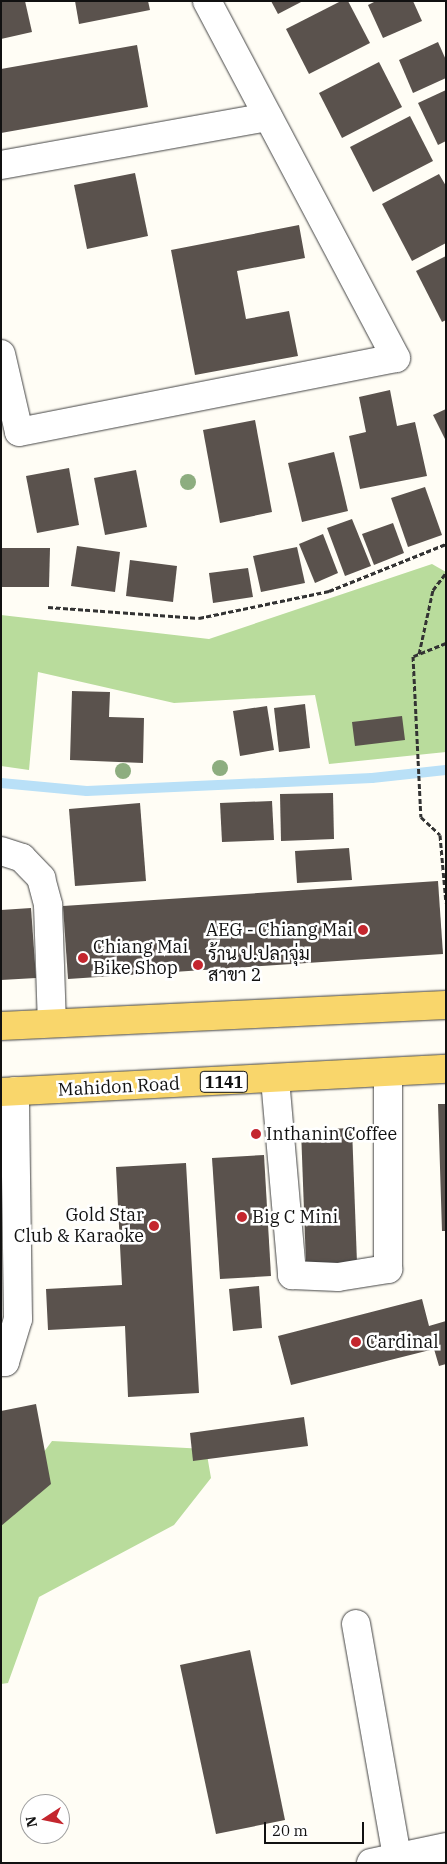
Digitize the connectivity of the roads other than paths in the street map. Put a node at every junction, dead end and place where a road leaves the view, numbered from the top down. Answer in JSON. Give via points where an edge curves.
{"nodes":[{"id":1,"x":207,"y":1,"type":"edge"},
{"id":2,"x":268,"y":116,"type":"junction"},
{"id":3,"x":1,"y":165,"type":"edge"},
{"id":4,"x":1,"y":354,"type":"edge"},
{"id":5,"x":1,"y":851,"type":"edge"},
{"id":6,"x":446,"y":1005,"type":"edge"},
{"id":7,"x":52,"y":1023,"type":"junction"},
{"id":8,"x":1,"y":1026,"type":"edge"},
{"id":9,"x":446,"y":1069,"type":"edge"},
{"id":10,"x":388,"y":1072,"type":"junction"},
{"id":11,"x":275,"y":1079,"type":"junction"},
{"id":12,"x":8,"y":1092,"type":"edge"},
{"id":13,"x":1,"y":1362,"type":"edge"},
{"id":14,"x":356,"y":1624,"type":"dead end"},
{"id":15,"x":446,"y":1846,"type":"edge"},
{"id":16,"x":388,"y":1861,"type":"edge"}],
"edges":[{"from":1,"to":2,"type":"street"},
{"from":2,"to":3,"type":"street"},
{"from":2,"to":4,"type":"street","via":[[396,358],[19,432]]},
{"from":5,"to":7,"type":"street","via":[[22,858],[41,878],[48,905]]},
{"from":6,"to":7,"type":"main road"},
{"from":7,"to":8,"type":"main road"},
{"from":9,"to":10,"type":"main road","name":"Mahidon Road","number":"1141"},
{"from":10,"to":11,"type":"main road","name":"Mahidon Road","number":"1141"},
{"from":10,"to":11,"type":"street","via":[[388,1269],[338,1277],[292,1275]]},
{"from":11,"to":12,"type":"main road","name":"Mahidon Road","number":"1141"},
{"from":12,"to":13,"type":"street","via":[[18,1319],[5,1362]]},
{"from":14,"to":16,"type":"street"},
{"from":15,"to":16,"type":"street"}]}
